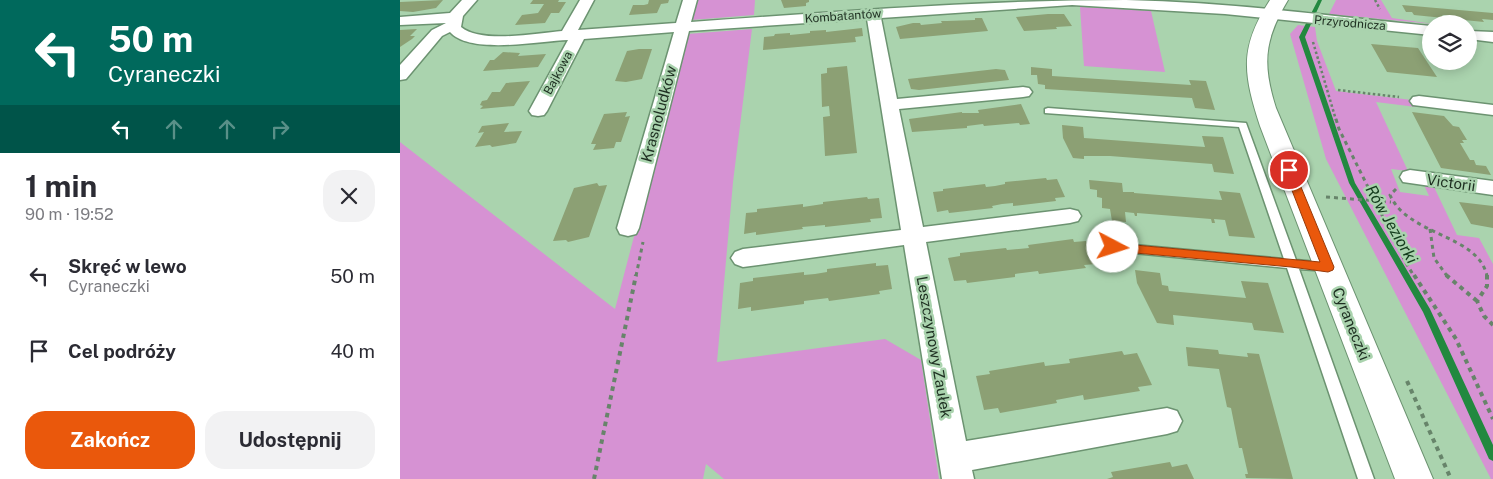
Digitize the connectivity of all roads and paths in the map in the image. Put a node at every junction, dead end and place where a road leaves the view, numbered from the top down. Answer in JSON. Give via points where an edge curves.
{"nodes":[{"id":1,"x":470,"y":0,"type":"edge"},
{"id":2,"x":587,"y":0,"type":"edge"},
{"id":3,"x":690,"y":0,"type":"edge"},
{"id":4,"x":1274,"y":7,"type":"edge"},
{"id":5,"x":873,"y":14,"type":"junction"},
{"id":6,"x":400,"y":21,"type":"edge"},
{"id":7,"x":454,"y":21,"type":"junction"},
{"id":8,"x":682,"y":28,"type":"junction"},
{"id":9,"x":1422,"y":30,"type":"edge"},
{"id":10,"x":572,"y":36,"type":"junction"},
{"id":11,"x":1477,"y":36,"type":"edge"},
{"id":12,"x":1493,"y":37,"type":"edge"},
{"id":13,"x":1313,"y":42,"type":"dead end"},
{"id":14,"x":400,"y":75,"type":"edge"},
{"id":15,"x":1338,"y":90,"type":"dead end"},
{"id":16,"x":1023,"y":92,"type":"dead end"},
{"id":17,"x":1419,"y":101,"type":"joint"},
{"id":18,"x":890,"y":105,"type":"junction"},
{"id":19,"x":1493,"y":110,"type":"edge"},
{"id":20,"x":538,"y":111,"type":"dead end"},
{"id":21,"x":1048,"y":111,"type":"dead end"},
{"id":22,"x":1410,"y":177,"type":"joint"},
{"id":23,"x":1493,"y":188,"type":"edge"},
{"id":24,"x":1326,"y":197,"type":"dead end"},
{"id":25,"x":1373,"y":201,"type":"junction"},
{"id":26,"x":1391,"y":202,"type":"junction"},
{"id":27,"x":1070,"y":216,"type":"dead end"},
{"id":28,"x":629,"y":222,"type":"joint"},
{"id":29,"x":1430,"y":229,"type":"junction"},
{"id":30,"x":913,"y":236,"type":"junction"},
{"id":31,"x":1113,"y":247,"type":"dead end"},
{"id":32,"x":743,"y":258,"type":"dead end"},
{"id":33,"x":1291,"y":262,"type":"junction"},
{"id":34,"x":1328,"y":267,"type":"junction"},
{"id":35,"x":1477,"y":301,"type":"junction"},
{"id":36,"x":1493,"y":325,"type":"edge"},
{"id":37,"x":1493,"y":419,"type":"edge"},
{"id":38,"x":1167,"y":421,"type":"dead end"},
{"id":39,"x":956,"y":468,"type":"edge"},
{"id":40,"x":594,"y":479,"type":"edge"},
{"id":41,"x":1366,"y":479,"type":"edge"},
{"id":42,"x":1414,"y":479,"type":"edge"}],
"edges":[{"from":1,"to":7,"type":"street"},
{"from":2,"to":10,"type":"street","name":"Bajkowa"},
{"from":3,"to":8,"type":"street","name":"Krasnoludków"},
{"from":4,"to":5,"type":"street","name":"Kombatantów","via":[[1100,1]]},
{"from":4,"to":9,"type":"street","name":"Przyrodnicza","via":[[1302,19]]},
{"from":4,"to":34,"type":"street","name":"Cyraneczki","via":[[1258,45],[1258,88]]},
{"from":5,"to":8,"type":"street","name":"Kombatantów","via":[[833,9]]},
{"from":5,"to":18,"type":"street","name":"Leszczynowy Zaułek"},
{"from":6,"to":7,"type":"street"},
{"from":7,"to":10,"type":"street","name":"Kombatantów","via":[[459,34],[491,41]]},
{"from":7,"to":14,"type":"street","via":[[437,33]]},
{"from":8,"to":10,"type":"street","name":"Kombatantów"},
{"from":8,"to":28,"type":"street","name":"Krasnoludków"},
{"from":10,"to":20,"type":"street","name":"Bajkowa"},
{"from":11,"to":12,"type":"street"},
{"from":13,"to":25,"type":"path","via":[[1339,129]]},
{"from":15,"to":17,"type":"path"},
{"from":16,"to":18,"type":"street"},
{"from":17,"to":19,"type":"street"},
{"from":18,"to":30,"type":"street","name":"Leszczynowy Zaułek"},
{"from":21,"to":33,"type":"lane","via":[[1243,124]]},
{"from":22,"to":23,"type":"street","name":"Victorii"},
{"from":22,"to":26,"type":"path","via":[[1390,195]]},
{"from":24,"to":25,"type":"path"},
{"from":25,"to":26,"type":"path"},
{"from":25,"to":37,"type":"path","via":[[1406,263],[1456,339]]},
{"from":26,"to":29,"type":"path","via":[[1400,213]]},
{"from":27,"to":30,"type":"street"},
{"from":28,"to":40,"type":"path","via":[[646,230]]},
{"from":29,"to":35,"type":"path","via":[[1436,261],[1461,289]]},
{"from":29,"to":35,"type":"path","via":[[1467,250],[1484,267],[1488,280]]},
{"from":30,"to":32,"type":"street"},
{"from":30,"to":39,"type":"street","name":"Leszczynowy Zaułek"},
{"from":31,"to":33,"type":"lane"},
{"from":33,"to":34,"type":"lane"},
{"from":33,"to":41,"type":"lane"},
{"from":34,"to":42,"type":"street","name":"Cyraneczki"},
{"from":35,"to":36,"type":"path"},
{"from":38,"to":39,"type":"street","name":"Leszczynowy Zaułek"}]}
